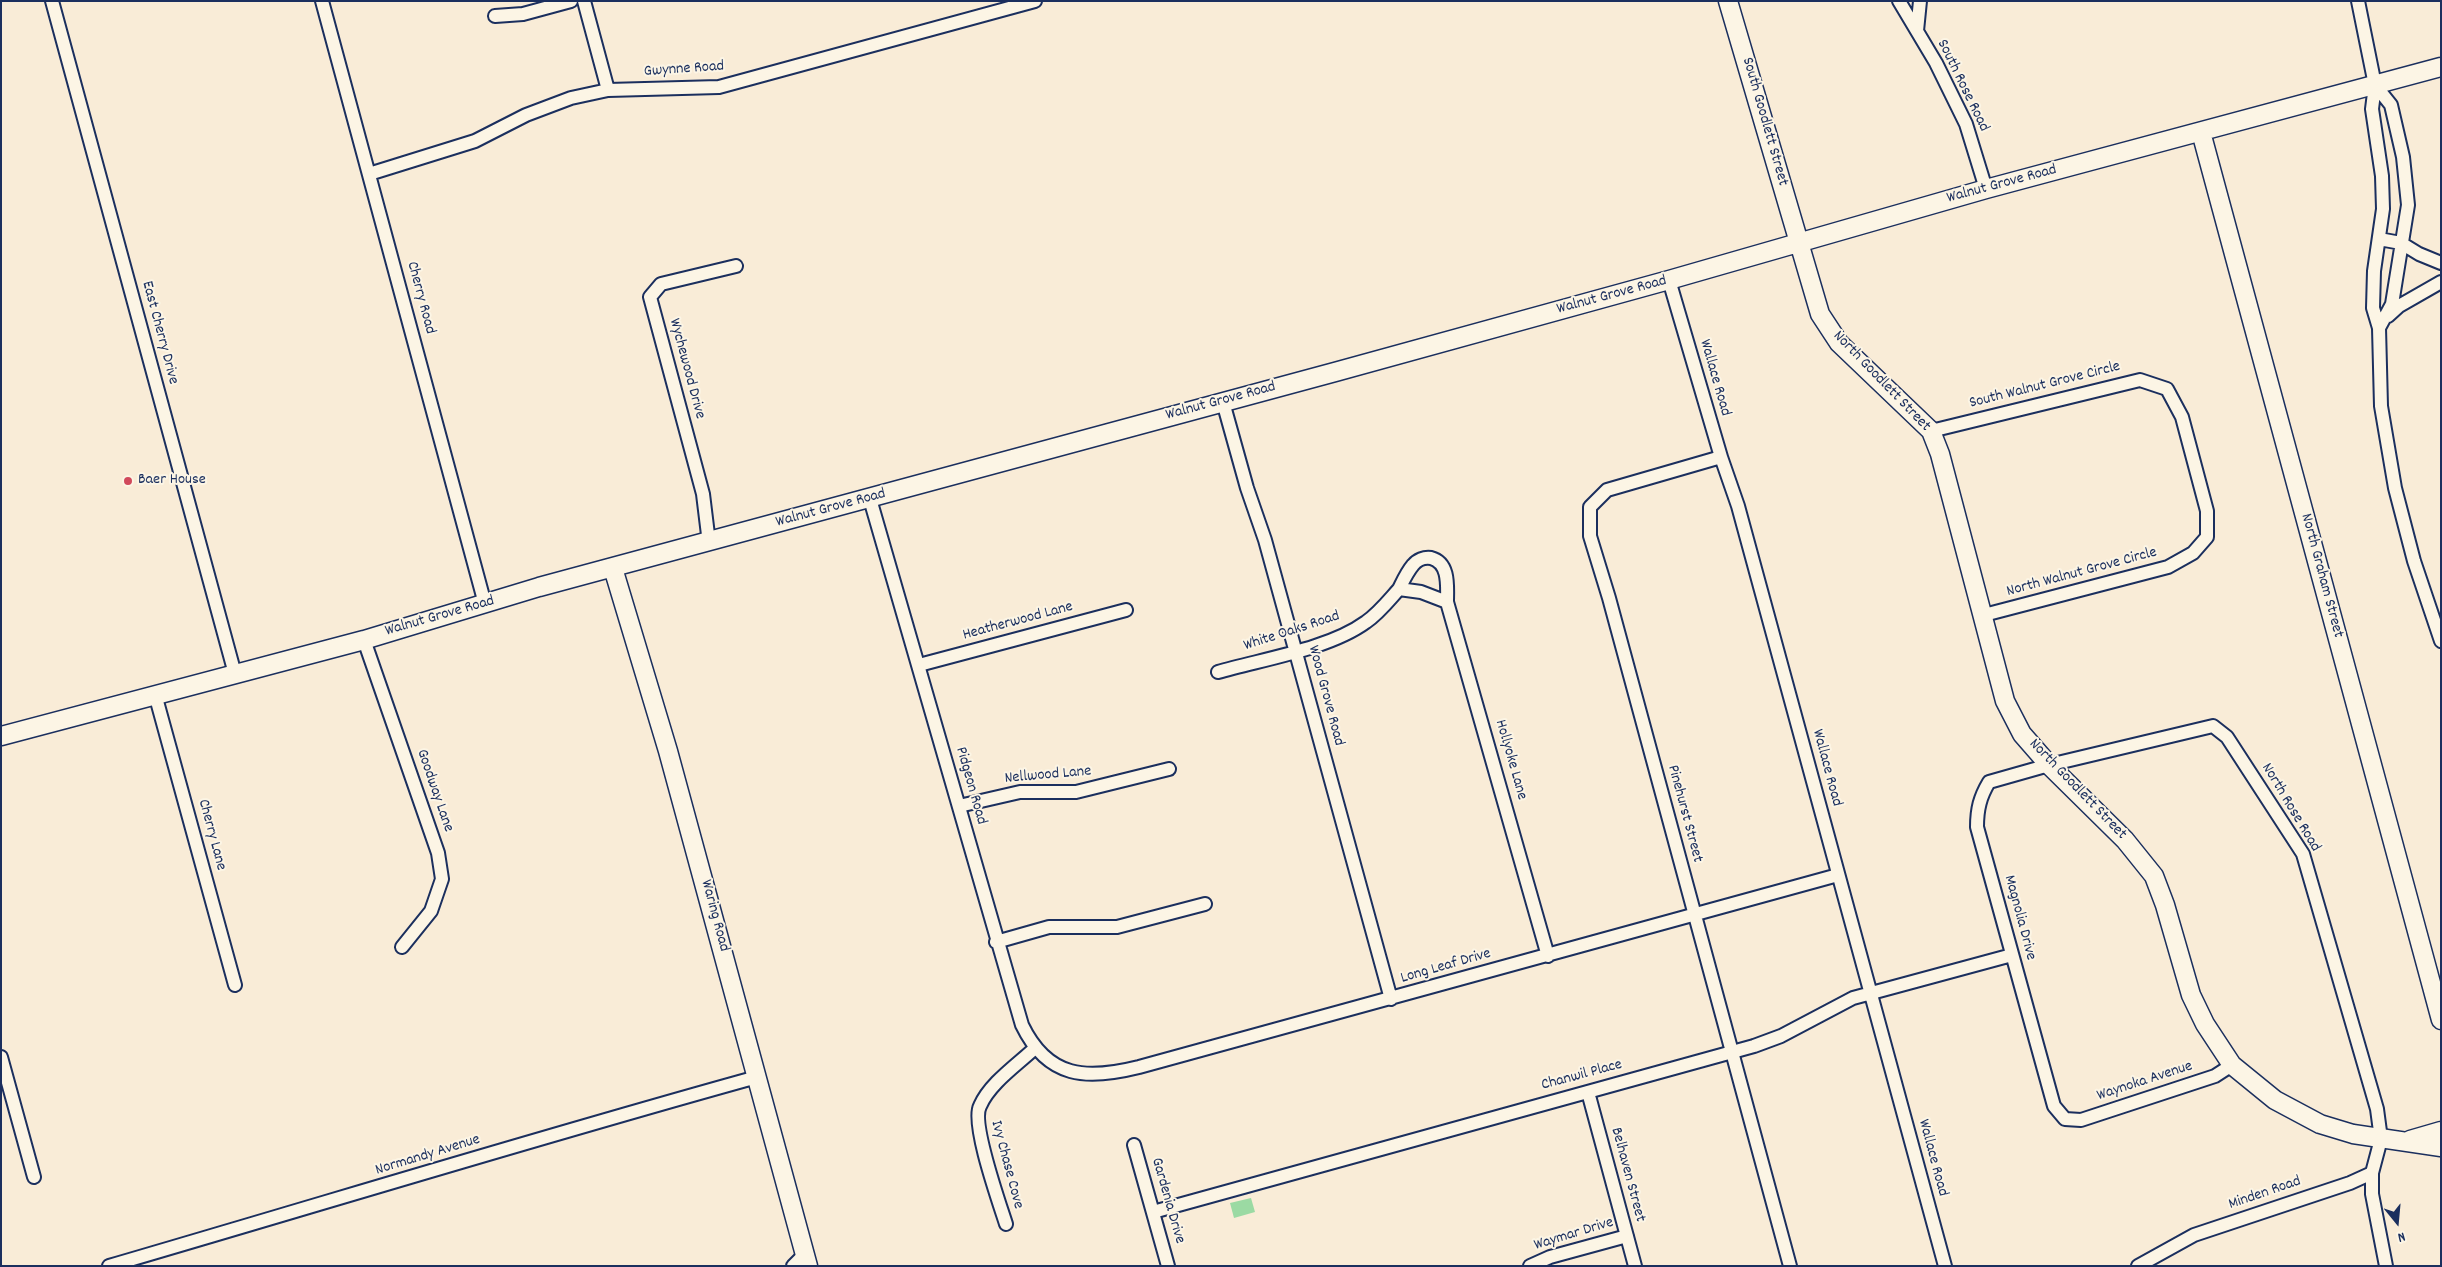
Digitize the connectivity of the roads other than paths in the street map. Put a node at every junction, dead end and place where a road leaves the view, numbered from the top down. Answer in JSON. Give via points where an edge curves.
{"nodes":[{"id":1,"x":52,"y":1,"type":"edge"},
{"id":2,"x":322,"y":1,"type":"edge"},
{"id":3,"x":571,"y":1,"type":"edge"},
{"id":4,"x":584,"y":1,"type":"edge"},
{"id":5,"x":1035,"y":1,"type":"edge"},
{"id":6,"x":1728,"y":1,"type":"edge"},
{"id":7,"x":1899,"y":1,"type":"edge"},
{"id":8,"x":1920,"y":1,"type":"edge"},
{"id":9,"x":2358,"y":1,"type":"edge"},
{"id":10,"x":495,"y":16,"type":"dead end"},
{"id":11,"x":1917,"y":31,"type":"junction"},
{"id":12,"x":2441,"y":67,"type":"edge"},
{"id":13,"x":2376,"y":85,"type":"junction"},
{"id":14,"x":608,"y":90,"type":"junction"},
{"id":15,"x":2201,"y":132,"type":"junction"},
{"id":16,"x":369,"y":174,"type":"junction"},
{"id":17,"x":1986,"y":189,"type":"junction"},
{"id":18,"x":2379,"y":239,"type":"junction"},
{"id":19,"x":1799,"y":242,"type":"junction"},
{"id":20,"x":2401,"y":242,"type":"junction"},
{"id":21,"x":2441,"y":263,"type":"edge"},
{"id":22,"x":736,"y":266,"type":"dead end"},
{"id":23,"x":1669,"y":280,"type":"junction"},
{"id":24,"x":2441,"y":282,"type":"edge"},
{"id":25,"x":2379,"y":328,"type":"junction"},
{"id":26,"x":1222,"y":402,"type":"junction"},
{"id":27,"x":1931,"y":431,"type":"junction"},
{"id":28,"x":1721,"y":457,"type":"junction"},
{"id":29,"x":870,"y":499,"type":"junction"},
{"id":30,"x":2207,"y":537,"type":"joint"},
{"id":31,"x":709,"y":543,"type":"junction"},
{"id":32,"x":613,"y":568,"type":"junction"},
{"id":33,"x":1399,"y":589,"type":"junction"},
{"id":34,"x":1447,"y":602,"type":"junction"},
{"id":35,"x":485,"y":604,"type":"junction"},
{"id":36,"x":1126,"y":610,"type":"dead end"},
{"id":37,"x":1984,"y":615,"type":"junction"},
{"id":38,"x":364,"y":640,"type":"junction"},
{"id":39,"x":2441,"y":640,"type":"edge"},
{"id":40,"x":1295,"y":650,"type":"junction"},
{"id":41,"x":919,"y":665,"type":"junction"},
{"id":42,"x":1218,"y":672,"type":"dead end"},
{"id":43,"x":235,"y":674,"type":"junction"},
{"id":44,"x":155,"y":694,"type":"junction"},
{"id":45,"x":1,"y":736,"type":"edge"},
{"id":46,"x":2049,"y":765,"type":"junction"},
{"id":47,"x":1169,"y":769,"type":"dead end"},
{"id":48,"x":959,"y":806,"type":"junction"},
{"id":49,"x":1838,"y":875,"type":"junction"},
{"id":50,"x":1205,"y":904,"type":"dead end"},
{"id":51,"x":1695,"y":915,"type":"junction"},
{"id":52,"x":996,"y":942,"type":"junction"},
{"id":53,"x":402,"y":947,"type":"dead end"},
{"id":54,"x":2012,"y":955,"type":"junction"},
{"id":55,"x":1548,"y":956,"type":"junction"},
{"id":56,"x":235,"y":984,"type":"dead end"},
{"id":57,"x":1871,"y":993,"type":"junction"},
{"id":58,"x":1391,"y":999,"type":"junction"},
{"id":59,"x":2441,"y":1020,"type":"edge"},
{"id":60,"x":1035,"y":1048,"type":"junction"},
{"id":61,"x":1732,"y":1052,"type":"junction"},
{"id":62,"x":1,"y":1056,"type":"edge"},
{"id":63,"x":2232,"y":1065,"type":"junction"},
{"id":64,"x":1061,"y":1066,"type":"joint"},
{"id":65,"x":758,"y":1077,"type":"junction"},
{"id":66,"x":1588,"y":1092,"type":"junction"},
{"id":67,"x":2062,"y":1124,"type":"joint"},
{"id":68,"x":2441,"y":1131,"type":"edge"},
{"id":69,"x":2381,"y":1139,"type":"junction"},
{"id":70,"x":2402,"y":1142,"type":"junction"},
{"id":71,"x":1134,"y":1145,"type":"dead end"},
{"id":72,"x":2441,"y":1147,"type":"edge"},
{"id":73,"x":2372,"y":1173,"type":"junction"},
{"id":74,"x":34,"y":1177,"type":"dead end"},
{"id":75,"x":1153,"y":1212,"type":"junction"},
{"id":76,"x":1006,"y":1224,"type":"dead end"},
{"id":77,"x":1626,"y":1236,"type":"junction"},
{"id":78,"x":802,"y":1262,"type":"edge"},
{"id":79,"x":108,"y":1266,"type":"edge"},
{"id":80,"x":1168,"y":1266,"type":"edge"},
{"id":81,"x":1530,"y":1266,"type":"edge"},
{"id":82,"x":1635,"y":1266,"type":"edge"},
{"id":83,"x":1790,"y":1266,"type":"edge"},
{"id":84,"x":1944,"y":1266,"type":"edge"},
{"id":85,"x":2138,"y":1266,"type":"edge"},
{"id":86,"x":2386,"y":1266,"type":"edge"}],
"edges":[{"from":1,"to":43,"type":"street","name":"East Cherry Drive"},
{"from":2,"to":16,"type":"street","name":"Cherry Road"},
{"from":3,"to":10,"type":"street","via":[[523,14]]},
{"from":4,"to":14,"type":"street"},
{"from":5,"to":14,"type":"street","name":"Gwynne Road","via":[[718,87]]},
{"from":6,"to":19,"type":"main road","name":"South Goodlett Street"},
{"from":7,"to":11,"type":"street","name":"South Rose Road"},
{"from":8,"to":11,"type":"street"},
{"from":9,"to":13,"type":"street"},
{"from":11,"to":17,"type":"street","name":"South Rose Road","via":[[1966,124]]},
{"from":12,"to":13,"type":"main road","name":"Walnut Grove Road"},
{"from":13,"to":15,"type":"main road","name":"Walnut Grove Road"},
{"from":13,"to":18,"type":"street","via":[[2372,109],[2382,176],[2383,208]]},
{"from":13,"to":20,"type":"street","via":[[2391,105],[2403,156],[2408,205]]},
{"from":14,"to":16,"type":"street","name":"Gwynne Road","via":[[571,98],[526,115],[475,142]]},
{"from":15,"to":17,"type":"main road","name":"Walnut Grove Road"},
{"from":15,"to":59,"type":"main road","name":"North Graham Street"},
{"from":16,"to":35,"type":"street","name":"Cherry Road"},
{"from":17,"to":19,"type":"main road","name":"Walnut Grove Road"},
{"from":18,"to":20,"type":"street"},
{"from":18,"to":25,"type":"street","via":[[2373,308]]},
{"from":19,"to":23,"type":"main road","name":"Walnut Grove Road"},
{"from":19,"to":27,"type":"main road","name":"North Goodlett Street","via":[[1820,314],[1839,342]]},
{"from":20,"to":21,"type":"street"},
{"from":20,"to":25,"type":"street","via":[[2392,304]]},
{"from":22,"to":31,"type":"street","name":"Wychewood Drive","via":[[661,284],[650,297],[703,494]]},
{"from":23,"to":26,"type":"main road","name":"Walnut Grove Road"},
{"from":23,"to":28,"type":"street","name":"Wallace Road"},
{"from":24,"to":25,"type":"street","via":[[2391,312]]},
{"from":25,"to":39,"type":"street","via":[[2381,406],[2395,488],[2414,561]]},
{"from":26,"to":29,"type":"main road","name":"Walnut Grove Road"},
{"from":26,"to":40,"type":"street","name":"Wood Grove Road","via":[[1266,540]]},
{"from":27,"to":30,"type":"street","name":"South Walnut Grove Circle","via":[[2140,380],[2166,389],[2182,417],[2207,511]]},
{"from":27,"to":37,"type":"main road","name":"North Goodlett Street"},
{"from":28,"to":49,"type":"street","name":"Wallace Road","via":[[1738,506]]},
{"from":28,"to":51,"type":"street","name":"Pinehurst Street","via":[[1607,490],[1590,507],[1590,536]]},
{"from":29,"to":31,"type":"main road","name":"Walnut Grove Road"},
{"from":29,"to":41,"type":"street","name":"Pidgeon Road"},
{"from":30,"to":37,"type":"street","name":"North Walnut Grove Circle","via":[[2193,553],[2168,567]]},
{"from":31,"to":32,"type":"main road","name":"Walnut Grove Road"},
{"from":32,"to":35,"type":"main road","name":"Walnut Grove Road"},
{"from":32,"to":65,"type":"main road","name":"Waring Road","via":[[668,751]]},
{"from":33,"to":34,"type":"street","via":[[1421,592]]},
{"from":33,"to":34,"type":"street","name":"White Oaks Road","via":[[1414,563],[1428,558],[1442,564],[1445,570]]},
{"from":33,"to":40,"type":"street","name":"White Oaks Road","via":[[1377,613],[1354,629],[1330,641]]},
{"from":34,"to":55,"type":"street","name":"Hollyoke Lane"},
{"from":35,"to":38,"type":"main road","name":"Walnut Grove Road"},
{"from":36,"to":41,"type":"street","name":"Heatherwood Lane"},
{"from":37,"to":46,"type":"main road","name":"North Goodlett Street","via":[[2005,700],[2022,734]]},
{"from":38,"to":43,"type":"main road","name":"Walnut Grove Road"},
{"from":38,"to":53,"type":"street","name":"Goodway Lane","via":[[438,853],[442,879],[431,911]]},
{"from":40,"to":42,"type":"street","name":"White Oaks Road"},
{"from":40,"to":58,"type":"street","name":"Wood Grove Road"},
{"from":41,"to":48,"type":"street","name":"Pidgeon Road"},
{"from":43,"to":44,"type":"main road","name":"Walnut Grove Road"},
{"from":44,"to":45,"type":"main road","name":"Walnut Grove Road"},
{"from":44,"to":56,"type":"street","name":"Cherry Lane"},
{"from":46,"to":54,"type":"street","name":"Magnolia Drive","via":[[1989,782],[1977,812],[1977,827]]},
{"from":46,"to":63,"type":"main road","name":"North Goodlett Street","via":[[2125,840],[2154,876],[2191,995],[2205,1024]]},
{"from":46,"to":69,"type":"street","name":"North Rose Road","via":[[2213,726],[2227,737],[2303,854],[2377,1109]]},
{"from":47,"to":48,"type":"street","name":"Nellwood Lane","via":[[1076,792],[1020,792]]},
{"from":48,"to":52,"type":"street","name":"Pidgeon Road"},
{"from":49,"to":51,"type":"street","name":"Long Leaf Drive"},
{"from":49,"to":57,"type":"street","name":"Wallace Road"},
{"from":50,"to":52,"type":"street","via":[[1117,927],[1049,927]]},
{"from":51,"to":55,"type":"street","name":"Long Leaf Drive"},
{"from":51,"to":61,"type":"street","name":"Pinehurst Street"},
{"from":52,"to":60,"type":"street","name":"Pidgeon Road","via":[[1022,1025]]},
{"from":54,"to":57,"type":"street","name":"Chanwil Place"},
{"from":54,"to":67,"type":"street","name":"Magnolia Drive","via":[[2054,1106]]},
{"from":55,"to":58,"type":"street","name":"Long Leaf Drive"},
{"from":57,"to":61,"type":"street","name":"Chanwil Place","via":[[1841,1003],[1775,1038]]},
{"from":57,"to":84,"type":"street","name":"Wallace Road"},
{"from":58,"to":64,"type":"street","name":"Long Leaf Drive","via":[[1120,1072],[1077,1074]]},
{"from":60,"to":64,"type":"street","name":"Pidgeon Road"},
{"from":60,"to":76,"type":"street","name":"Ivy Chase Cove","via":[[993,1088],[978,1110],[979,1130]]},
{"from":61,"to":66,"type":"street","name":"Chanwil Place"},
{"from":61,"to":83,"type":"street","name":"Pinehurst Street"},
{"from":62,"to":74,"type":"street"},
{"from":63,"to":67,"type":"street","name":"Waynoka Avenue","via":[[2208,1078]]},
{"from":63,"to":69,"type":"main road","name":"North Goodlett Street","via":[[2275,1100],[2305,1117],[2334,1129]]},
{"from":65,"to":78,"type":"main road","name":"Waring Road"},
{"from":65,"to":79,"type":"street","name":"Normandy Avenue"},
{"from":66,"to":75,"type":"street","name":"Chanwil Place"},
{"from":66,"to":77,"type":"street","name":"Belhaven Street"},
{"from":68,"to":70,"type":"main road","name":"North Goodlett Street"},
{"from":69,"to":70,"type":"main road","name":"North Goodlett Street"},
{"from":69,"to":73,"type":"street"},
{"from":70,"to":72,"type":"main road","name":"North Goodlett Street"},
{"from":71,"to":75,"type":"street","name":"Gardenia Drive"},
{"from":73,"to":85,"type":"street","name":"Minden Road","via":[[2194,1235]]},
{"from":73,"to":86,"type":"street","via":[[2372,1194]]},
{"from":75,"to":80,"type":"street","name":"Gardenia Drive"},
{"from":77,"to":81,"type":"street","name":"Waymar Drive","via":[[1550,1257]]},
{"from":77,"to":82,"type":"street","name":"Belhaven Street"}]}
